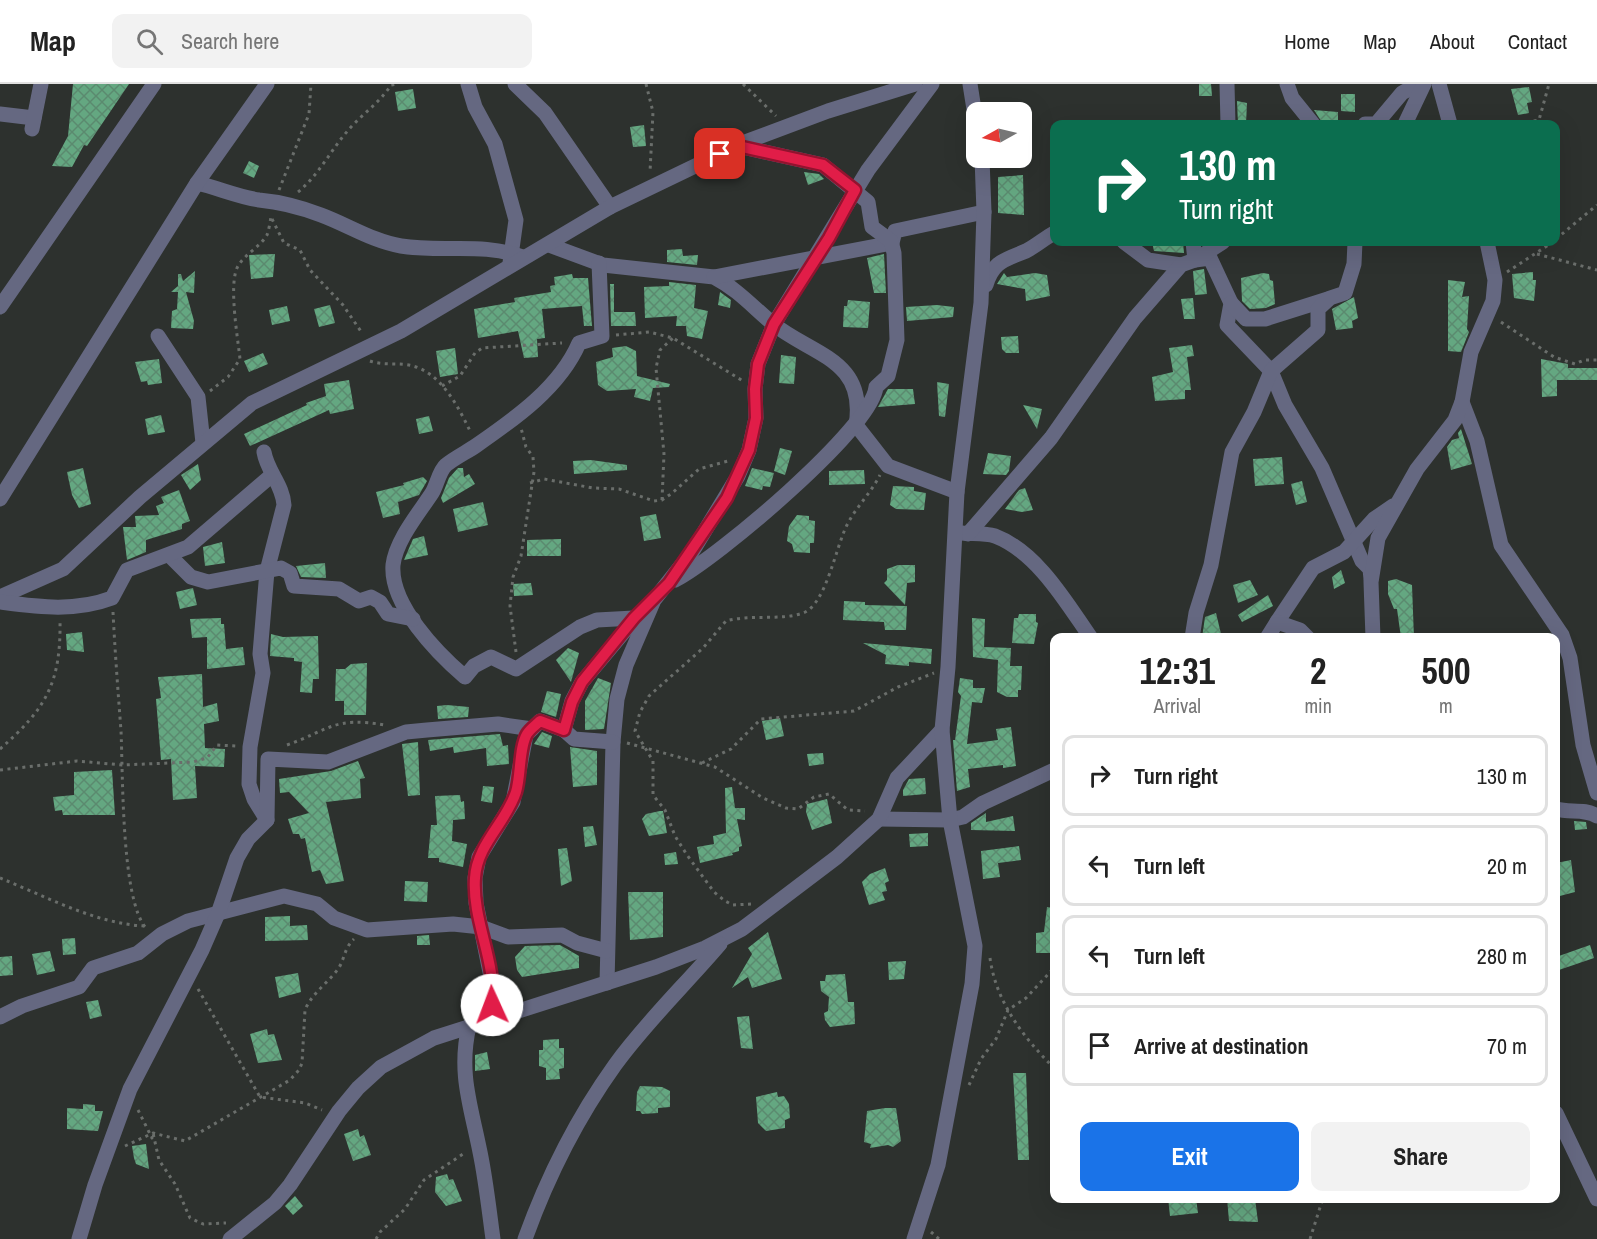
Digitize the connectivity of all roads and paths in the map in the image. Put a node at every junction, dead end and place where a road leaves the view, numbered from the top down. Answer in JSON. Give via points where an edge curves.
{"nodes":[{"id":1,"x":41,"y":84,"type":"edge"},
{"id":2,"x":154,"y":84,"type":"edge"},
{"id":3,"x":267,"y":84,"type":"edge"},
{"id":4,"x":311,"y":84,"type":"edge"},
{"id":5,"x":397,"y":84,"type":"edge"},
{"id":6,"x":468,"y":84,"type":"edge"},
{"id":7,"x":515,"y":84,"type":"edge"},
{"id":8,"x":646,"y":84,"type":"edge"},
{"id":9,"x":743,"y":84,"type":"edge"},
{"id":10,"x":915,"y":84,"type":"edge"},
{"id":11,"x":932,"y":84,"type":"edge"},
{"id":12,"x":970,"y":84,"type":"edge"},
{"id":13,"x":1227,"y":84,"type":"edge"},
{"id":14,"x":1287,"y":84,"type":"edge"},
{"id":15,"x":1418,"y":84,"type":"edge"},
{"id":16,"x":1425,"y":84,"type":"edge"},
{"id":17,"x":1439,"y":84,"type":"edge"},
{"id":18,"x":1549,"y":84,"type":"edge"},
{"id":19,"x":973,"y":102,"type":"edge"},
{"id":20,"x":0,"y":114,"type":"edge"},
{"id":21,"x":1228,"y":120,"type":"edge"},
{"id":22,"x":1310,"y":120,"type":"edge"},
{"id":23,"x":1379,"y":120,"type":"edge"},
{"id":24,"x":1407,"y":120,"type":"edge"},
{"id":25,"x":1449,"y":120,"type":"edge"},
{"id":26,"x":1539,"y":120,"type":"edge"},
{"id":27,"x":29,"y":121,"type":"junction"},
{"id":28,"x":0,"y":126,"type":"edge"},
{"id":29,"x":788,"y":126,"type":"junction"},
{"id":30,"x":738,"y":146,"type":"junction"},
{"id":31,"x":982,"y":168,"type":"edge"},
{"id":32,"x":197,"y":183,"type":"junction"},
{"id":33,"x":649,"y":188,"type":"junction"},
{"id":34,"x":855,"y":190,"type":"junction"},
{"id":35,"x":280,"y":202,"type":"junction"},
{"id":36,"x":1597,"y":205,"type":"edge"},
{"id":37,"x":610,"y":207,"type":"junction"},
{"id":38,"x":984,"y":212,"type":"junction"},
{"id":39,"x":271,"y":217,"type":"junction"},
{"id":40,"x":516,"y":220,"type":"junction"},
{"id":41,"x":1560,"y":235,"type":"edge"},
{"id":42,"x":1050,"y":236,"type":"edge"},
{"id":43,"x":892,"y":243,"type":"junction"},
{"id":44,"x":1129,"y":246,"type":"edge"},
{"id":45,"x":1193,"y":246,"type":"edge"},
{"id":46,"x":1217,"y":246,"type":"edge"},
{"id":47,"x":1354,"y":246,"type":"edge"},
{"id":48,"x":1488,"y":246,"type":"edge"},
{"id":49,"x":1547,"y":246,"type":"edge"},
{"id":50,"x":1537,"y":254,"type":"junction"},
{"id":51,"x":526,"y":255,"type":"junction"},
{"id":52,"x":814,"y":260,"type":"junction"},
{"id":53,"x":1195,"y":260,"type":"junction"},
{"id":54,"x":599,"y":263,"type":"junction"},
{"id":55,"x":1180,"y":265,"type":"junction"},
{"id":56,"x":1597,"y":270,"type":"edge"},
{"id":57,"x":714,"y":277,"type":"junction"},
{"id":58,"x":1495,"y":280,"type":"junction"},
{"id":59,"x":1330,"y":298,"type":"junction"},
{"id":60,"x":981,"y":303,"type":"junction"},
{"id":61,"x":1232,"y":303,"type":"junction"},
{"id":62,"x":0,"y":307,"type":"edge"},
{"id":63,"x":1489,"y":315,"type":"junction"},
{"id":64,"x":774,"y":324,"type":"junction"},
{"id":65,"x":158,"y":336,"type":"dead end"},
{"id":66,"x":602,"y":336,"type":"junction"},
{"id":67,"x":673,"y":338,"type":"junction"},
{"id":68,"x":579,"y":343,"type":"junction"},
{"id":69,"x":368,"y":346,"type":"junction"},
{"id":70,"x":350,"y":354,"type":"junction"},
{"id":71,"x":1597,"y":360,"type":"edge"},
{"id":72,"x":1271,"y":371,"type":"junction"},
{"id":73,"x":442,"y":386,"type":"junction"},
{"id":74,"x":755,"y":389,"type":"junction"},
{"id":75,"x":198,"y":397,"type":"junction"},
{"id":76,"x":1462,"y":402,"type":"junction"},
{"id":77,"x":515,"y":416,"type":"junction"},
{"id":78,"x":856,"y":425,"type":"junction"},
{"id":79,"x":203,"y":443,"type":"junction"},
{"id":80,"x":478,"y":445,"type":"junction"},
{"id":81,"x":749,"y":450,"type":"junction"},
{"id":82,"x":264,"y":452,"type":"dead end"},
{"id":83,"x":880,"y":458,"type":"junction"},
{"id":84,"x":272,"y":475,"type":"junction"},
{"id":85,"x":530,"y":483,"type":"junction"},
{"id":86,"x":957,"y":492,"type":"junction"},
{"id":87,"x":0,"y":499,"type":"edge"},
{"id":88,"x":662,"y":500,"type":"junction"},
{"id":89,"x":1395,"y":505,"type":"junction"},
{"id":90,"x":961,"y":533,"type":"junction"},
{"id":91,"x":1353,"y":542,"type":"junction"},
{"id":92,"x":169,"y":555,"type":"junction"},
{"id":93,"x":267,"y":571,"type":"junction"},
{"id":94,"x":1371,"y":582,"type":"junction"},
{"id":95,"x":669,"y":583,"type":"junction"},
{"id":96,"x":0,"y":597,"type":"edge"},
{"id":97,"x":112,"y":598,"type":"junction"},
{"id":98,"x":654,"y":600,"type":"junction"},
{"id":99,"x":0,"y":602,"type":"edge"},
{"id":100,"x":60,"y":609,"type":"junction"},
{"id":101,"x":634,"y":618,"type":"junction"},
{"id":102,"x":413,"y":619,"type":"junction"},
{"id":103,"x":1277,"y":622,"type":"junction"},
{"id":104,"x":1087,"y":633,"type":"edge"},
{"id":105,"x":1193,"y":633,"type":"edge"},
{"id":106,"x":1270,"y":633,"type":"edge"},
{"id":107,"x":1303,"y":633,"type":"edge"},
{"id":108,"x":1372,"y":633,"type":"edge"},
{"id":109,"x":1558,"y":633,"type":"edge"},
{"id":110,"x":1560,"y":636,"type":"edge"},
{"id":111,"x":948,"y":668,"type":"junction"},
{"id":112,"x":516,"y":669,"type":"junction"},
{"id":113,"x":532,"y":729,"type":"junction"},
{"id":114,"x":564,"y":730,"type":"junction"},
{"id":115,"x":942,"y":730,"type":"junction"},
{"id":116,"x":406,"y":732,"type":"junction"},
{"id":117,"x":613,"y":741,"type":"junction"},
{"id":118,"x":250,"y":747,"type":"junction"},
{"id":119,"x":279,"y":747,"type":"dead end"},
{"id":120,"x":643,"y":748,"type":"junction"},
{"id":121,"x":0,"y":749,"type":"edge"},
{"id":122,"x":700,"y":764,"type":"junction"},
{"id":123,"x":122,"y":765,"type":"junction"},
{"id":124,"x":0,"y":770,"type":"edge"},
{"id":125,"x":1050,"y":772,"type":"edge"},
{"id":126,"x":1597,"y":793,"type":"edge"},
{"id":127,"x":1560,"y":810,"type":"edge"},
{"id":128,"x":881,"y":815,"type":"junction"},
{"id":129,"x":1597,"y":816,"type":"edge"},
{"id":130,"x":267,"y":820,"type":"junction"},
{"id":131,"x":950,"y":820,"type":"junction"},
{"id":132,"x":0,"y":878,"type":"edge"},
{"id":133,"x":770,"y":909,"type":"junction"},
{"id":134,"x":219,"y":911,"type":"junction"},
{"id":135,"x":145,"y":926,"type":"junction"},
{"id":136,"x":481,"y":927,"type":"junction"},
{"id":137,"x":368,"y":930,"type":"junction"},
{"id":138,"x":162,"y":934,"type":"junction"},
{"id":139,"x":724,"y":939,"type":"junction"},
{"id":140,"x":608,"y":951,"type":"junction"},
{"id":141,"x":989,"y":952,"type":"dead end"},
{"id":142,"x":1050,"y":972,"type":"edge"},
{"id":143,"x":189,"y":974,"type":"junction"},
{"id":144,"x":607,"y":983,"type":"junction"},
{"id":145,"x":1008,"y":1010,"type":"junction"},
{"id":146,"x":0,"y":1017,"type":"edge"},
{"id":147,"x":487,"y":1020,"type":"junction"},
{"id":148,"x":469,"y":1026,"type":"junction"},
{"id":149,"x":1050,"y":1063,"type":"edge"},
{"id":150,"x":967,"y":1088,"type":"dead end"},
{"id":151,"x":260,"y":1097,"type":"junction"},
{"id":152,"x":126,"y":1103,"type":"junction"},
{"id":153,"x":335,"y":1116,"type":"junction"},
{"id":154,"x":1560,"y":1121,"type":"edge"},
{"id":155,"x":153,"y":1133,"type":"junction"},
{"id":156,"x":479,"y":1144,"type":"junction"},
{"id":157,"x":108,"y":1150,"type":"junction"},
{"id":158,"x":1597,"y":1199,"type":"edge"},
{"id":159,"x":1321,"y":1203,"type":"edge"},
{"id":160,"x":252,"y":1223,"type":"junction"},
{"id":161,"x":79,"y":1239,"type":"edge"},
{"id":162,"x":230,"y":1239,"type":"edge"},
{"id":163,"x":376,"y":1239,"type":"edge"},
{"id":164,"x":493,"y":1239,"type":"edge"},
{"id":165,"x":525,"y":1239,"type":"edge"},
{"id":166,"x":914,"y":1239,"type":"edge"},
{"id":167,"x":1310,"y":1239,"type":"edge"}],
"edges":[{"from":1,"to":27,"type":"street"},
{"from":2,"to":62,"type":"street"},
{"from":3,"to":32,"type":"street"},
{"from":4,"to":35,"type":"path","via":[[309,114]]},
{"from":5,"to":35,"type":"path","via":[[391,85],[382,99],[352,126],[315,178]]},
{"from":6,"to":40,"type":"street","via":[[495,144]]},
{"from":7,"to":37,"type":"street","via":[[545,112]]},
{"from":8,"to":33,"type":"path","via":[[653,112]]},
{"from":9,"to":29,"type":"path"},
{"from":10,"to":29,"type":"street"},
{"from":11,"to":34,"type":"street"},
{"from":12,"to":19,"type":"street"},
{"from":13,"to":21,"type":"street"},
{"from":14,"to":22,"type":"street","via":[[1292,98]]},
{"from":15,"to":23,"type":"street","via":[[1402,93]]},
{"from":16,"to":24,"type":"street"},
{"from":17,"to":25,"type":"street"},
{"from":18,"to":26,"type":"path"},
{"from":20,"to":27,"type":"street"},
{"from":27,"to":28,"type":"street"},
{"from":29,"to":30,"type":"street"},
{"from":30,"to":33,"type":"street"},
{"from":30,"to":34,"type":"street","via":[[823,165]]},
{"from":31,"to":38,"type":"street"},
{"from":32,"to":35,"type":"street"},
{"from":32,"to":87,"type":"street"},
{"from":33,"to":37,"type":"street"},
{"from":34,"to":43,"type":"street","via":[[868,202],[872,227]]},
{"from":34,"to":52,"type":"street"},
{"from":35,"to":39,"type":"path"},
{"from":35,"to":51,"type":"street","via":[[322,215],[375,240],[403,246],[490,248]]},
{"from":36,"to":41,"type":"path"},
{"from":37,"to":51,"type":"street"},
{"from":38,"to":43,"type":"street","via":[[895,231]]},
{"from":38,"to":60,"type":"street"},
{"from":39,"to":69,"type":"path","via":[[284,243],[300,250],[310,270],[354,319]]},
{"from":39,"to":75,"type":"path","via":[[267,235],[237,267],[233,291],[240,359],[237,367]]},
{"from":40,"to":51,"type":"street"},
{"from":40,"to":51,"type":"street"},
{"from":42,"to":60,"type":"street","via":[[1028,250],[1009,256],[990,271]]},
{"from":43,"to":52,"type":"street"},
{"from":43,"to":78,"type":"street","via":[[896,266],[894,357],[888,376],[876,387],[875,398]]},
{"from":44,"to":55,"type":"street","via":[[1141,257]]},
{"from":45,"to":53,"type":"street"},
{"from":46,"to":53,"type":"street"},
{"from":47,"to":59,"type":"street","via":[[1345,293]]},
{"from":48,"to":58,"type":"street"},
{"from":49,"to":50,"type":"path"},
{"from":50,"to":56,"type":"path"},
{"from":50,"to":58,"type":"path"},
{"from":51,"to":54,"type":"street"},
{"from":51,"to":69,"type":"street","via":[[401,331]]},
{"from":52,"to":57,"type":"street"},
{"from":52,"to":64,"type":"street"},
{"from":53,"to":55,"type":"street"},
{"from":53,"to":61,"type":"street","via":[[1210,258]]},
{"from":54,"to":57,"type":"street"},
{"from":54,"to":66,"type":"street"},
{"from":55,"to":90,"type":"street","via":[[1135,318],[1051,438]]},
{"from":57,"to":64,"type":"street"},
{"from":58,"to":63,"type":"street"},
{"from":59,"to":61,"type":"street","via":[[1265,319],[1246,319]]},
{"from":59,"to":72,"type":"street","via":[[1318,309],[1318,330]]},
{"from":60,"to":86,"type":"street"},
{"from":61,"to":72,"type":"street","via":[[1227,326]]},
{"from":63,"to":71,"type":"path","via":[[1554,357],[1575,364]]},
{"from":63,"to":76,"type":"street","via":[[1471,352]]},
{"from":64,"to":74,"type":"street","via":[[758,364]]},
{"from":64,"to":78,"type":"street","via":[[820,350],[846,375],[857,394]]},
{"from":65,"to":75,"type":"street"},
{"from":66,"to":67,"type":"path","via":[[649,332]]},
{"from":66,"to":68,"type":"street"},
{"from":67,"to":74,"type":"path"},
{"from":67,"to":88,"type":"path","via":[[660,350],[656,368],[664,454]]},
{"from":68,"to":73,"type":"path","via":[[482,348],[460,376]]},
{"from":68,"to":77,"type":"street","via":[[558,377]]},
{"from":69,"to":70,"type":"street"},
{"from":70,"to":73,"type":"path","via":[[374,363],[413,366],[432,375]]},
{"from":70,"to":79,"type":"street","via":[[252,403]]},
{"from":72,"to":91,"type":"street","via":[[1285,405],[1326,477]]},
{"from":72,"to":105,"type":"street","via":[[1233,452],[1211,565]]},
{"from":73,"to":80,"type":"path"},
{"from":74,"to":81,"type":"street","via":[[756,418]]},
{"from":75,"to":79,"type":"street"},
{"from":76,"to":89,"type":"street","via":[[1455,420]]},
{"from":76,"to":109,"type":"street","via":[[1477,441],[1501,545]]},
{"from":77,"to":80,"type":"street"},
{"from":77,"to":85,"type":"path","via":[[533,457]]},
{"from":78,"to":83,"type":"street"},
{"from":78,"to":95,"type":"street","via":[[753,523],[703,563]]},
{"from":79,"to":96,"type":"street","via":[[63,569]]},
{"from":80,"to":102,"type":"street","via":[[444,466],[393,564],[401,604]]},
{"from":81,"to":88,"type":"path","via":[[699,469]]},
{"from":81,"to":95,"type":"street","via":[[727,498]]},
{"from":82,"to":84,"type":"street"},
{"from":83,"to":86,"type":"street","via":[[896,471]]},
{"from":83,"to":120,"type":"path","via":[[880,475],[848,523],[817,603],[796,615],[753,616],[720,625],[710,642],[649,696],[642,707],[635,731]]},
{"from":84,"to":92,"type":"street","via":[[188,547]]},
{"from":84,"to":93,"type":"street","via":[[284,505]]},
{"from":85,"to":88,"type":"path","via":[[543,479],[619,489]]},
{"from":85,"to":112,"type":"path","via":[[510,606]]},
{"from":86,"to":90,"type":"street"},
{"from":89,"to":91,"type":"street","via":[[1374,519]]},
{"from":89,"to":94,"type":"street","via":[[1378,538]]},
{"from":90,"to":104,"type":"street","via":[[992,535],[1007,542],[1035,565]]},
{"from":90,"to":111,"type":"street"},
{"from":91,"to":94,"type":"street","via":[[1370,569]]},
{"from":91,"to":103,"type":"street","via":[[1344,552],[1313,568]]},
{"from":92,"to":93,"type":"street","via":[[190,577],[208,582]]},
{"from":92,"to":97,"type":"street","via":[[127,570]]},
{"from":93,"to":102,"type":"street","via":[[281,568],[290,573],[294,586],[339,589],[359,601],[371,597],[388,614]]},
{"from":93,"to":118,"type":"street","via":[[260,654],[263,673]]},
{"from":94,"to":108,"type":"street"},
{"from":95,"to":98,"type":"street"},
{"from":97,"to":100,"type":"street"},
{"from":97,"to":123,"type":"path"},
{"from":98,"to":101,"type":"street"},
{"from":98,"to":117,"type":"street","via":[[624,674]]},
{"from":99,"to":100,"type":"street"},
{"from":100,"to":121,"type":"path","via":[[61,649],[55,680],[42,706]]},
{"from":101,"to":112,"type":"street","via":[[597,620],[580,627]]},
{"from":101,"to":114,"type":"street","via":[[582,682]]},
{"from":102,"to":112,"type":"street","via":[[465,677],[474,666],[491,657]]},
{"from":103,"to":106,"type":"street"},
{"from":103,"to":107,"type":"street"},
{"from":110,"to":126,"type":"street","via":[[1567,651],[1583,745]]},
{"from":111,"to":115,"type":"street"},
{"from":111,"to":122,"type":"path","via":[[898,687],[855,711],[761,719],[730,749]]},
{"from":113,"to":114,"type":"street","via":[[540,721]]},
{"from":113,"to":116,"type":"street","via":[[498,724]]},
{"from":113,"to":136,"type":"street","via":[[526,735],[513,802],[479,857],[475,878]]},
{"from":114,"to":117,"type":"street","via":[[574,739]]},
{"from":115,"to":128,"type":"street","via":[[897,778]]},
{"from":115,"to":131,"type":"street"},
{"from":116,"to":119,"type":"path","via":[[370,723],[342,722]]},
{"from":116,"to":130,"type":"street","via":[[328,762],[268,759]]},
{"from":117,"to":120,"type":"path"},
{"from":117,"to":140,"type":"street"},
{"from":118,"to":123,"type":"path","via":[[217,745],[207,758],[193,762]]},
{"from":118,"to":130,"type":"street","via":[[249,784]]},
{"from":120,"to":122,"type":"path"},
{"from":120,"to":133,"type":"path","via":[[653,761],[653,795],[665,810],[675,836],[714,892],[733,905],[757,904]]},
{"from":122,"to":128,"type":"path","via":[[723,770],[763,798],[786,808],[798,808],[814,797],[829,794],[848,810]]},
{"from":123,"to":124,"type":"path","via":[[77,761]]},
{"from":123,"to":135,"type":"path","via":[[133,898],[139,920]]},
{"from":125,"to":131,"type":"street"},
{"from":127,"to":129,"type":"street","via":[[1588,810]]},
{"from":128,"to":131,"type":"street"},
{"from":128,"to":133,"type":"street","via":[[837,857]]},
{"from":130,"to":134,"type":"street","via":[[248,839],[237,858]]},
{"from":131,"to":166,"type":"street","via":[[972,923],[972,984],[938,1165]]},
{"from":132,"to":135,"type":"path","via":[[84,914]]},
{"from":133,"to":139,"type":"street"},
{"from":134,"to":137,"type":"street","via":[[284,896],[317,904],[334,918]]},
{"from":134,"to":138,"type":"street"},
{"from":134,"to":143,"type":"street"},
{"from":135,"to":138,"type":"path"},
{"from":136,"to":137,"type":"street","via":[[432,923]]},
{"from":136,"to":140,"type":"street","via":[[508,937],[562,935]]},
{"from":136,"to":147,"type":"street","via":[[494,993]]},
{"from":137,"to":151,"type":"path","via":[[346,947],[337,970],[308,1003],[299,1070],[290,1080]]},
{"from":138,"to":146,"type":"street","via":[[138,953],[93,968],[79,987]]},
{"from":139,"to":144,"type":"street"},
{"from":139,"to":165,"type":"street","via":[[616,1064],[551,1176]]},
{"from":140,"to":144,"type":"street"},
{"from":141,"to":145,"type":"path","via":[[994,984]]},
{"from":142,"to":145,"type":"path","via":[[1026,998]]},
{"from":143,"to":151,"type":"path"},
{"from":143,"to":152,"type":"street"},
{"from":144,"to":147,"type":"street"},
{"from":145,"to":149,"type":"path"},
{"from":145,"to":150,"type":"path"},
{"from":147,"to":148,"type":"street"},
{"from":148,"to":153,"type":"street","via":[[405,1052],[381,1067]]},
{"from":148,"to":156,"type":"street","via":[[463,1061]]},
{"from":151,"to":153,"type":"path","via":[[305,1103]]},
{"from":151,"to":155,"type":"path","via":[[185,1141]]},
{"from":152,"to":155,"type":"path","via":[[143,1116],[152,1138]]},
{"from":152,"to":157,"type":"street"},
{"from":153,"to":160,"type":"street","via":[[290,1185]]},
{"from":154,"to":158,"type":"street"},
{"from":155,"to":157,"type":"path"},
{"from":155,"to":160,"type":"path","via":[[159,1160],[190,1218],[203,1224]]},
{"from":156,"to":163,"type":"path","via":[[424,1180],[405,1209]]},
{"from":156,"to":164,"type":"street"},
{"from":157,"to":161,"type":"street"},
{"from":159,"to":167,"type":"path"},
{"from":160,"to":162,"type":"street"}]}
